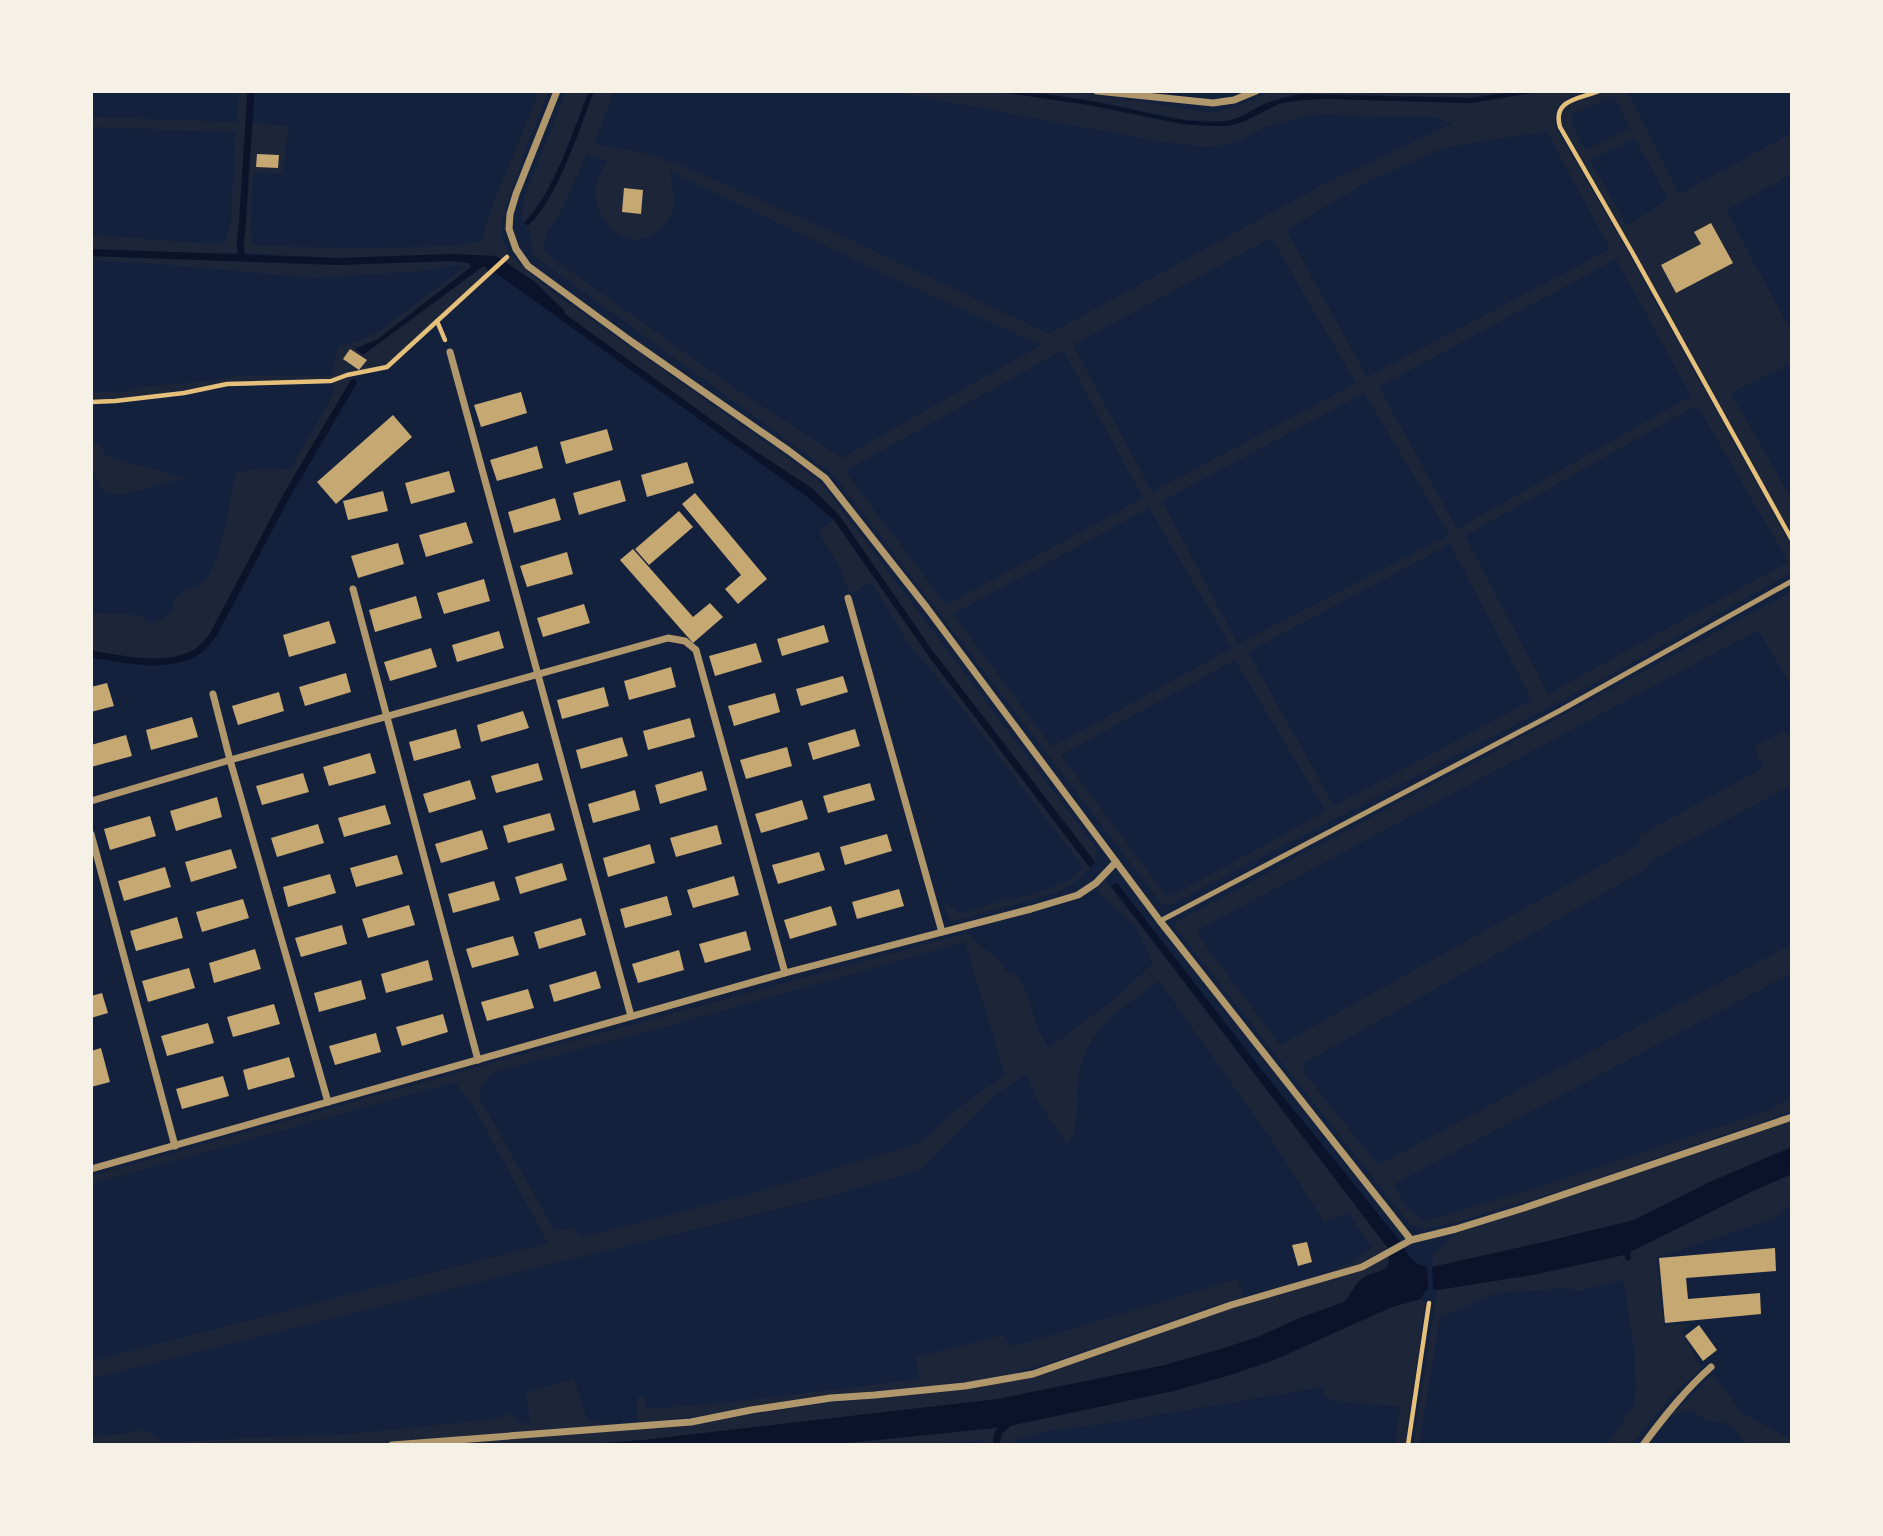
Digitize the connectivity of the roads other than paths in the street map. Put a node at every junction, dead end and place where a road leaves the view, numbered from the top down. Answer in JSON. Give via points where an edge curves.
{"nodes":[{"id":1,"x":557,"y":91,"type":"edge"},
{"id":2,"x":1097,"y":91,"type":"edge"},
{"id":3,"x":1256,"y":91,"type":"edge"},
{"id":4,"x":450,"y":352,"type":"dead end"},
{"id":5,"x":1792,"y":582,"type":"edge"},
{"id":6,"x":353,"y":589,"type":"dead end"},
{"id":7,"x":848,"y":598,"type":"dead end"},
{"id":8,"x":538,"y":676,"type":"junction"},
{"id":9,"x":214,"y":694,"type":"dead end"},
{"id":10,"x":386,"y":717,"type":"junction"},
{"id":11,"x":230,"y":760,"type":"junction"},
{"id":12,"x":91,"y":801,"type":"edge"},
{"id":13,"x":91,"y":834,"type":"edge"},
{"id":14,"x":1116,"y":862,"type":"junction"},
{"id":15,"x":1160,"y":921,"type":"junction"},
{"id":16,"x":942,"y":932,"type":"junction"},
{"id":17,"x":785,"y":973,"type":"junction"},
{"id":18,"x":631,"y":1016,"type":"junction"},
{"id":19,"x":478,"y":1060,"type":"junction"},
{"id":20,"x":328,"y":1102,"type":"junction"},
{"id":21,"x":1792,"y":1117,"type":"edge"},
{"id":22,"x":175,"y":1146,"type":"junction"},
{"id":23,"x":91,"y":1169,"type":"edge"},
{"id":24,"x":1411,"y":1240,"type":"junction"},
{"id":25,"x":1710,"y":1367,"type":"dead end"},
{"id":26,"x":392,"y":1445,"type":"edge"},
{"id":27,"x":1643,"y":1445,"type":"edge"}],
"edges":[{"from":1,"to":14,"type":"street","via":[[510,214],[509,229],[528,267],[825,478]]},
{"from":2,"to":3,"type":"street","via":[[1213,103]]},
{"from":4,"to":8,"type":"street"},
{"from":5,"to":15,"type":"lane"},
{"from":6,"to":10,"type":"street"},
{"from":7,"to":16,"type":"street"},
{"from":8,"to":10,"type":"street"},
{"from":8,"to":17,"type":"street","via":[[668,638],[685,641],[696,650]]},
{"from":8,"to":18,"type":"street"},
{"from":9,"to":11,"type":"street"},
{"from":10,"to":11,"type":"street"},
{"from":10,"to":19,"type":"street"},
{"from":11,"to":12,"type":"street"},
{"from":11,"to":20,"type":"street"},
{"from":13,"to":22,"type":"street"},
{"from":14,"to":15,"type":"street"},
{"from":14,"to":16,"type":"street","via":[[1078,895]]},
{"from":15,"to":24,"type":"street"},
{"from":16,"to":17,"type":"street"},
{"from":17,"to":18,"type":"street"},
{"from":18,"to":19,"type":"street"},
{"from":19,"to":20,"type":"street"},
{"from":20,"to":22,"type":"street"},
{"from":21,"to":24,"type":"street","via":[[1524,1208]]},
{"from":22,"to":23,"type":"street"},
{"from":24,"to":26,"type":"street","via":[[1362,1267],[1231,1305],[1021,1376],[831,1398],[691,1422]]},
{"from":25,"to":27,"type":"street"}]}
